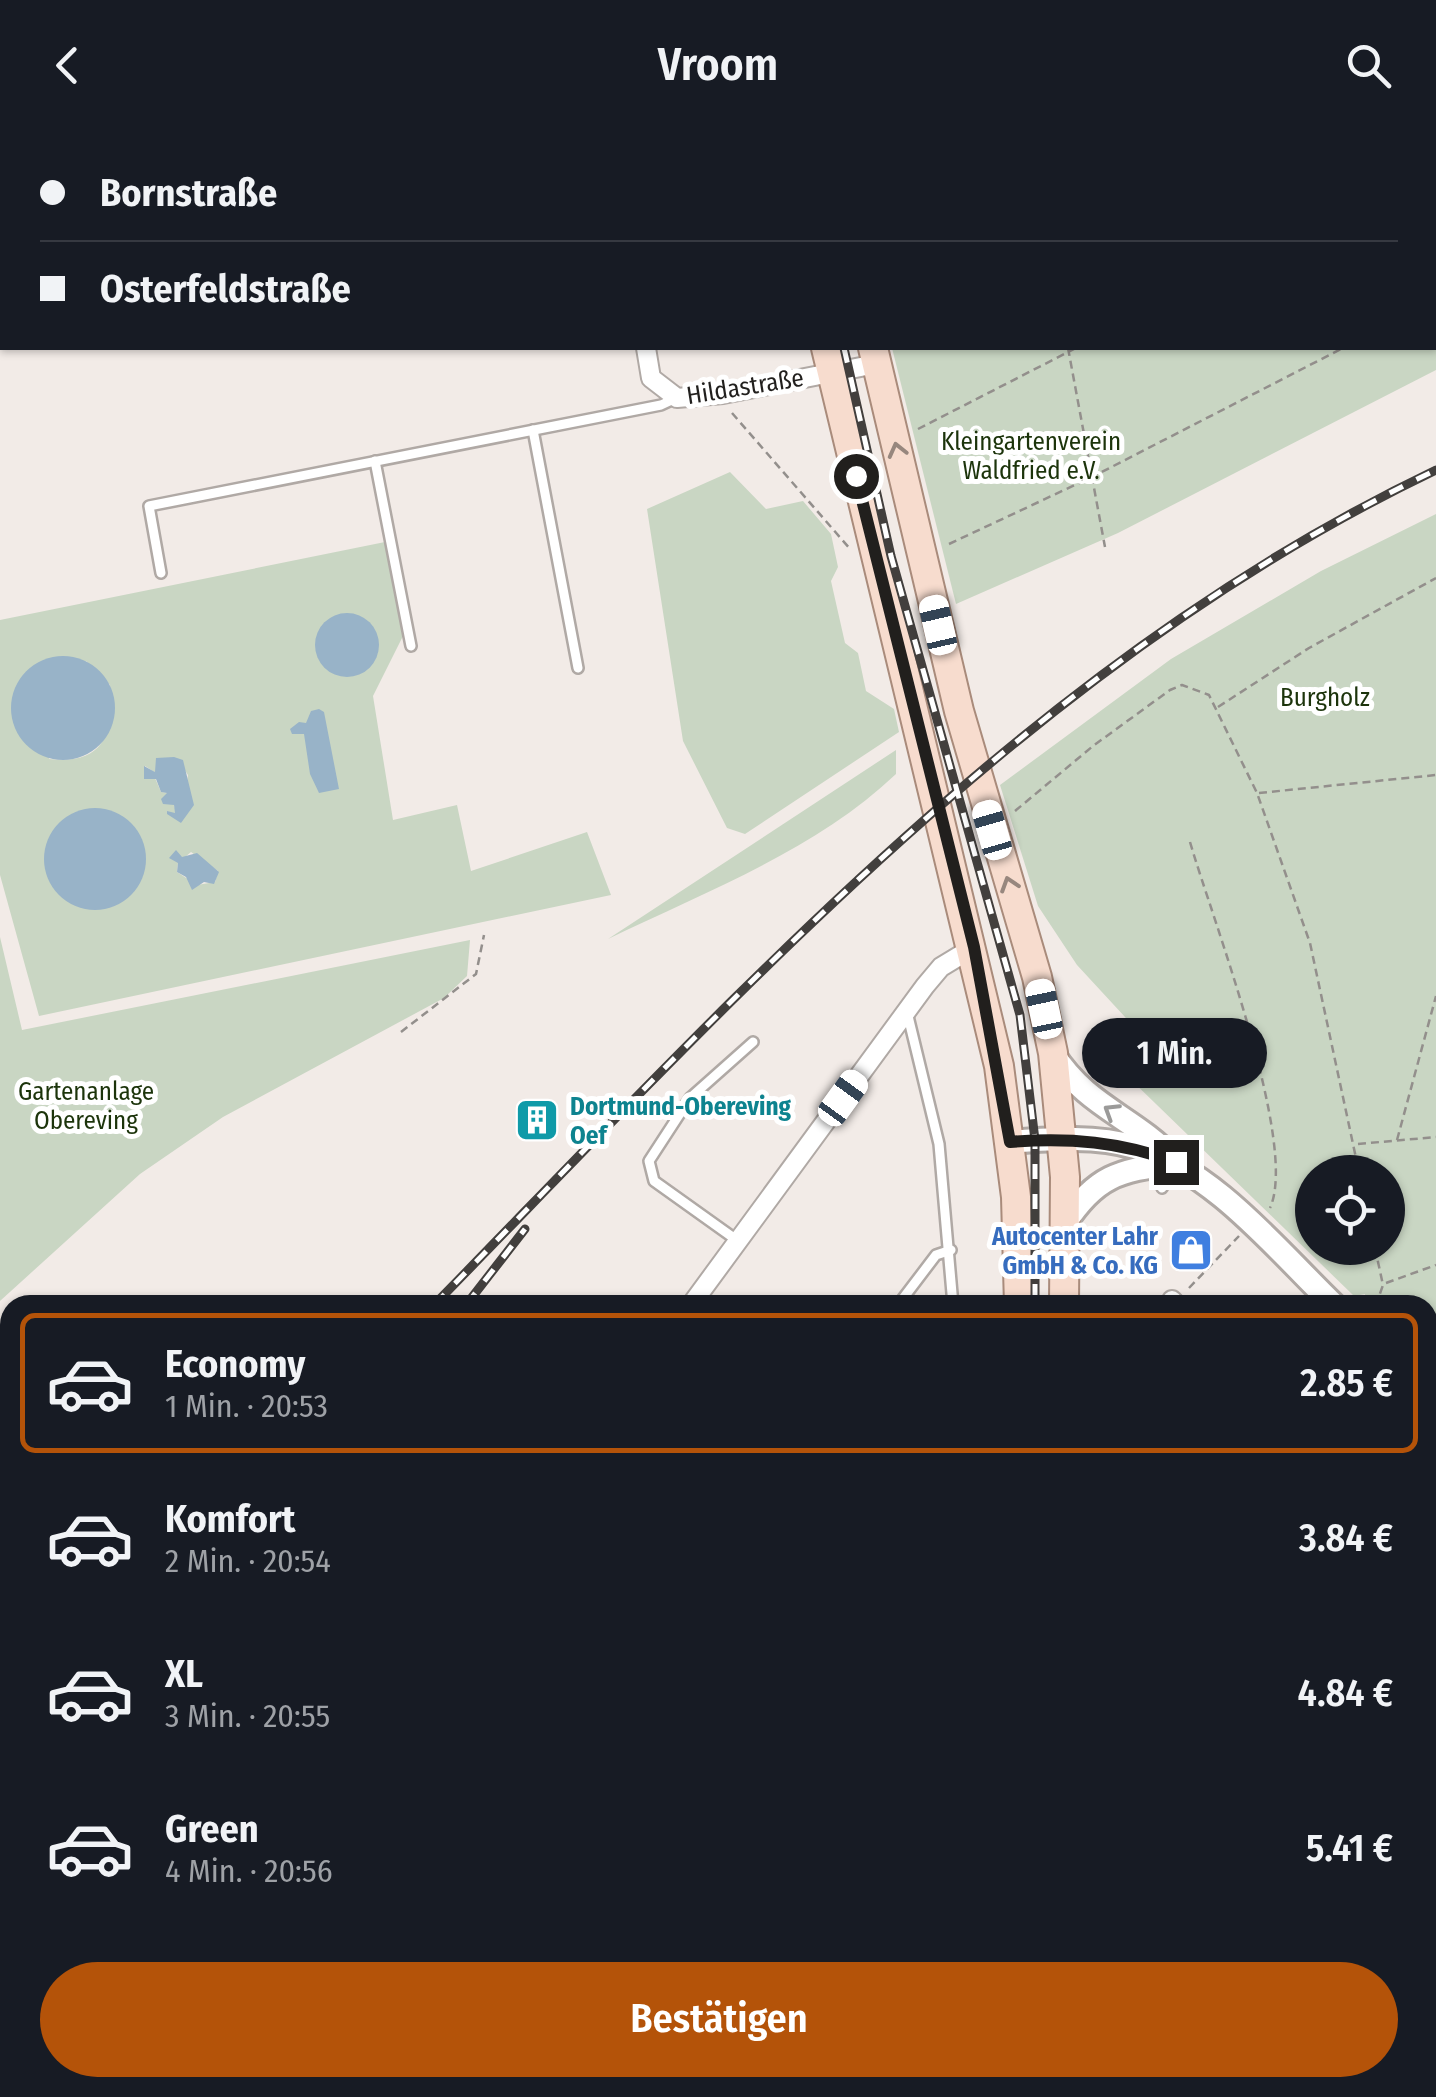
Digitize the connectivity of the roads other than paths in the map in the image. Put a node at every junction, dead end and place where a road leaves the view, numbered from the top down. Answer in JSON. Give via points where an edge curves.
{"nodes":[{"id":1,"x":646,"y":350,"type":"edge"},
{"id":2,"x":874,"y":356,"type":"edge"},
{"id":3,"x":828,"y":360,"type":"edge"},
{"id":4,"x":676,"y":398,"type":"junction"},
{"id":5,"x":533,"y":430,"type":"junction"},
{"id":6,"x":375,"y":461,"type":"junction"},
{"id":7,"x":161,"y":573,"type":"dead end"},
{"id":8,"x":411,"y":646,"type":"dead end"},
{"id":9,"x":578,"y":668,"type":"dead end"},
{"id":10,"x":974,"y":947,"type":"junction"},
{"id":11,"x":907,"y":1011,"type":"junction"},
{"id":12,"x":753,"y":1042,"type":"dead end"},
{"id":13,"x":1053,"y":1053,"type":"junction"},
{"id":14,"x":1063,"y":1140,"type":"junction"},
{"id":15,"x":1010,"y":1142,"type":"junction"},
{"id":16,"x":1176,"y":1162,"type":"junction"},
{"id":17,"x":1162,"y":1188,"type":"dead end"},
{"id":18,"x":1065,"y":1223,"type":"junction"},
{"id":19,"x":738,"y":1241,"type":"junction"},
{"id":20,"x":950,"y":1250,"type":"junction"},
{"id":21,"x":698,"y":1295,"type":"edge"},
{"id":22,"x":906,"y":1295,"type":"edge"},
{"id":23,"x":952,"y":1295,"type":"edge"},
{"id":24,"x":1018,"y":1295,"type":"edge"},
{"id":25,"x":1064,"y":1295,"type":"edge"},
{"id":26,"x":1324,"y":1295,"type":"edge"}],
"edges":[{"from":1,"to":4,"type":"street","name":"Hildastraße","via":[[652,378]]},
{"from":2,"to":3,"type":"street","name":"Hildastraße"},
{"from":13,"to":2,"type":"main road","one_way":true,"via":[[968,744]]},
{"from":3,"to":4,"type":"street","name":"Hildastraße","via":[[724,394]]},
{"from":3,"to":10,"type":"main road"},
{"from":4,"to":5,"type":"lane"},
{"from":5,"to":6,"type":"lane"},
{"from":5,"to":9,"type":"lane"},
{"from":6,"to":7,"type":"lane","via":[[148,506]]},
{"from":6,"to":8,"type":"lane"},
{"from":10,"to":11,"type":"street","via":[[942,967]]},
{"from":10,"to":15,"type":"main road"},
{"from":11,"to":19,"type":"street"},
{"from":11,"to":20,"type":"lane","via":[[939,1144]]},
{"from":12,"to":19,"type":"lane","via":[[690,1098],[649,1162],[654,1181]]},
{"from":13,"to":14,"type":"main road"},
{"from":16,"to":13,"type":"street","one_way":true,"via":[[1151,1135],[1080,1091]]},
{"from":14,"to":15,"type":"street"},
{"from":14,"to":16,"type":"street","via":[[1132,1146]]},
{"from":14,"to":18,"type":"main road"},
{"from":15,"to":24,"type":"main road"},
{"from":16,"to":17,"type":"lane"},
{"from":16,"to":18,"type":"street","via":[[1105,1178]]},
{"from":16,"to":26,"type":"street"},
{"from":18,"to":25,"type":"main road"},
{"from":19,"to":21,"type":"street"},
{"from":20,"to":22,"type":"lane","via":[[936,1255]]},
{"from":20,"to":23,"type":"lane"}]}
